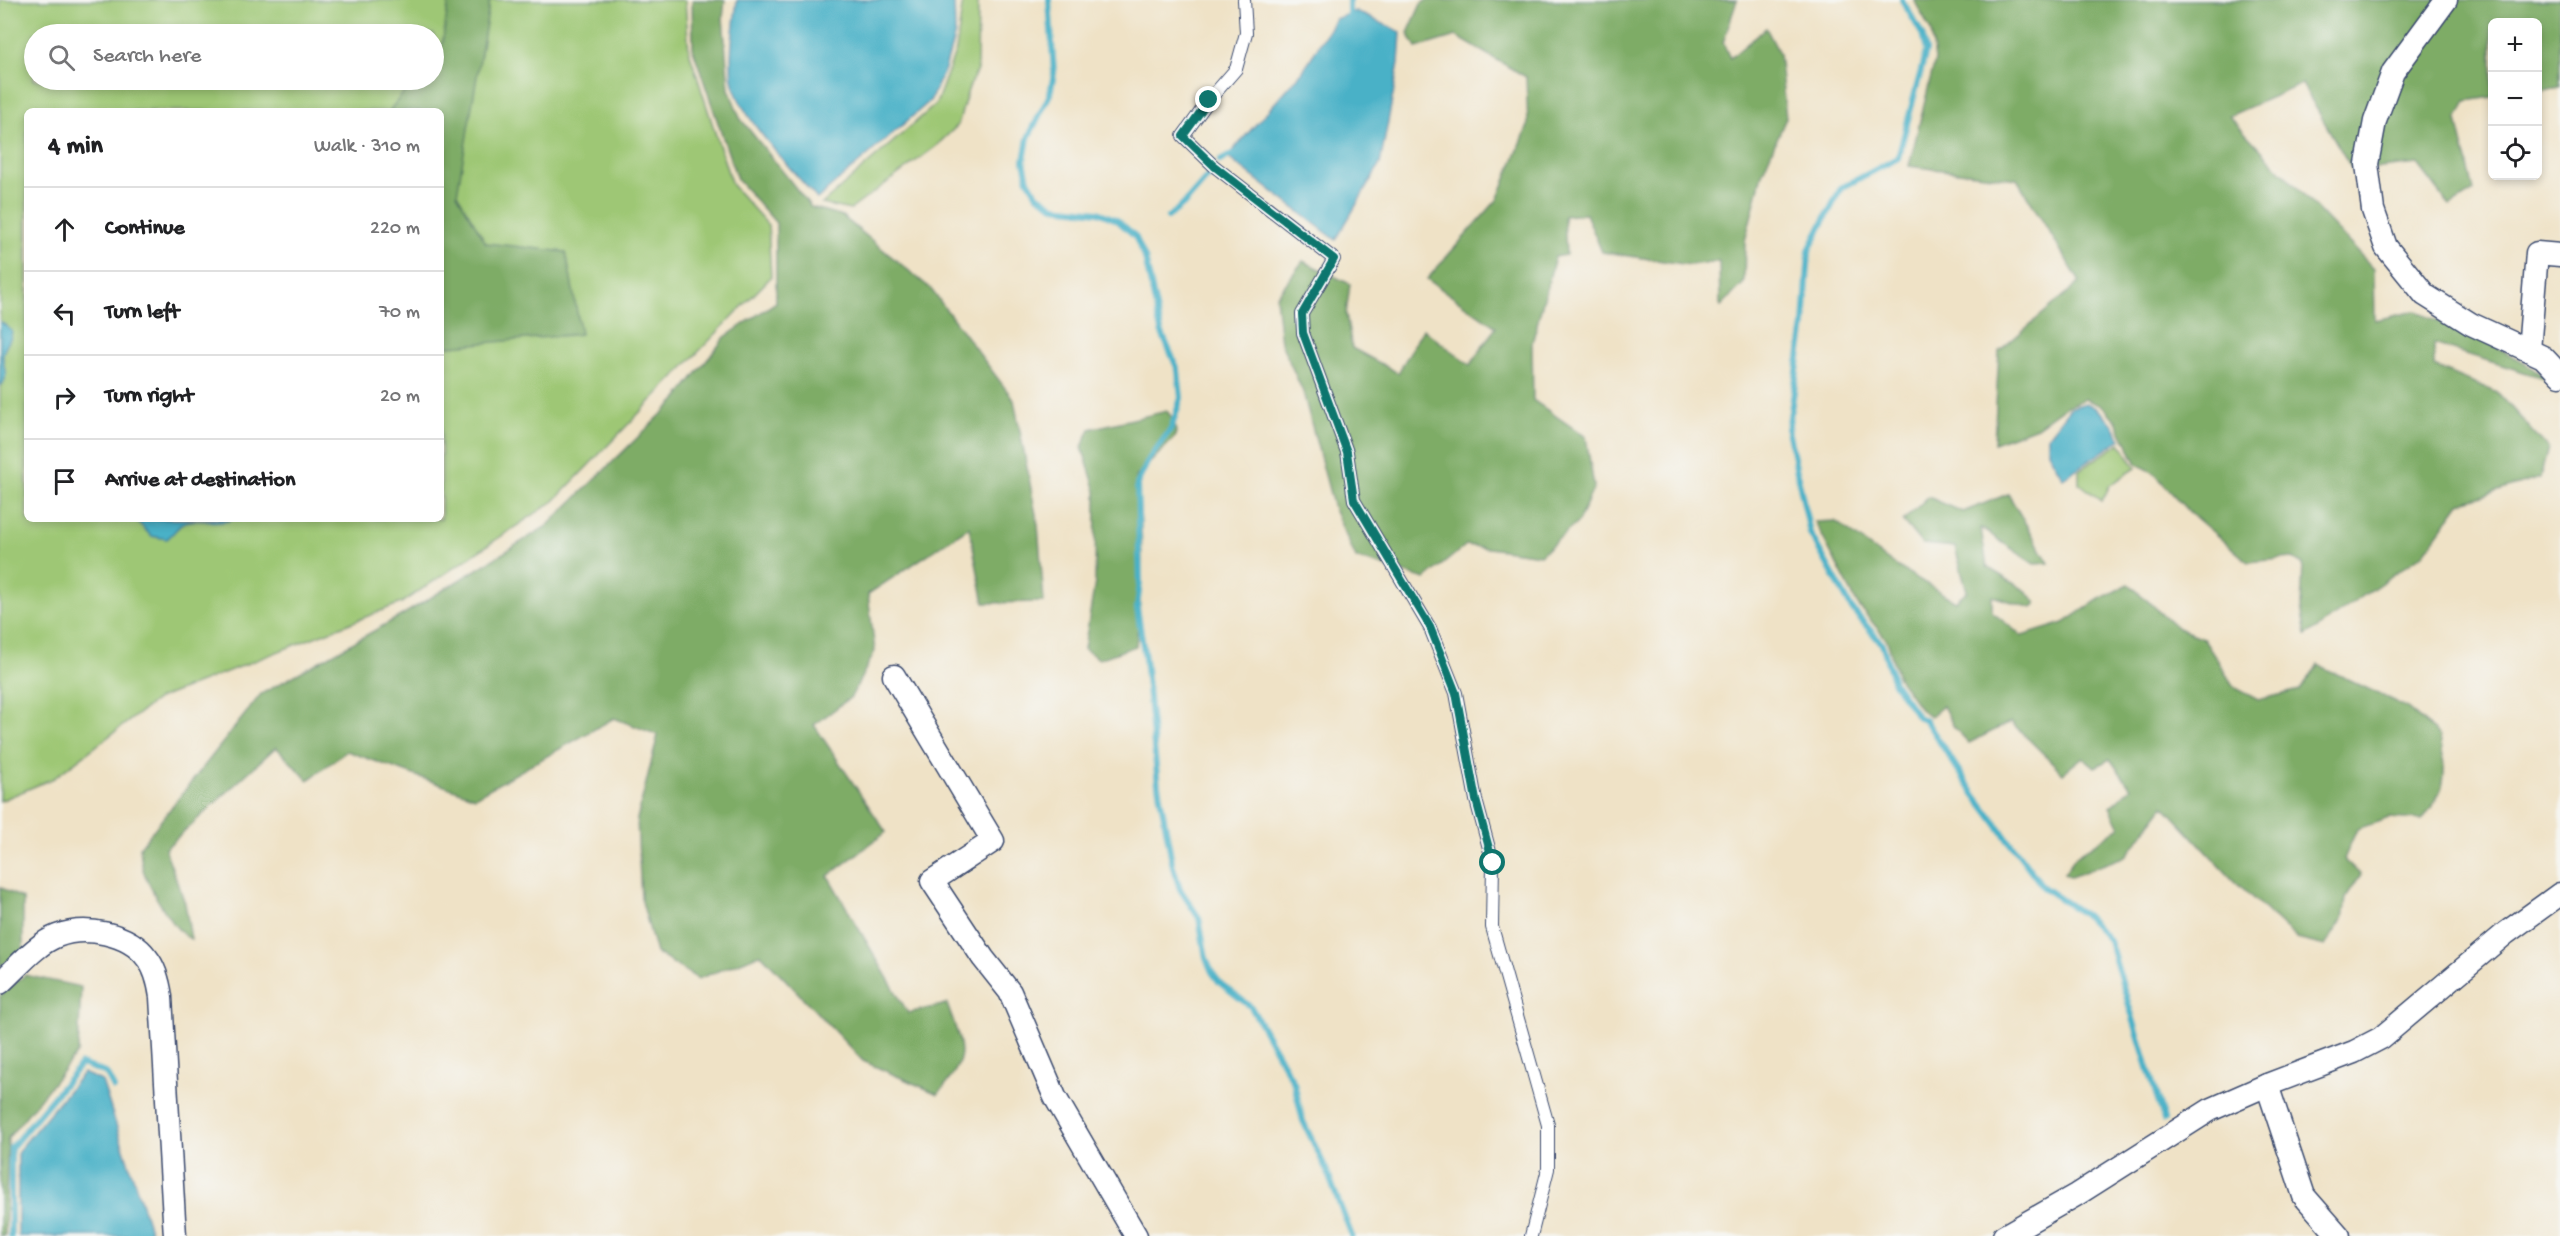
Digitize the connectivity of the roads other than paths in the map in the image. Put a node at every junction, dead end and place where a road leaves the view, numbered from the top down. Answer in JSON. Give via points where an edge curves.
{"nodes":[{"id":1,"x":1244,"y":0,"type":"edge"},
{"id":2,"x":2446,"y":0,"type":"edge"},
{"id":3,"x":2560,"y":255,"type":"edge"},
{"id":4,"x":2529,"y":350,"type":"junction"},
{"id":5,"x":2560,"y":375,"type":"edge"},
{"id":6,"x":894,"y":676,"type":"dead end"},
{"id":7,"x":2560,"y":894,"type":"edge"},
{"id":8,"x":0,"y":983,"type":"edge"},
{"id":9,"x":2267,"y":1085,"type":"junction"},
{"id":10,"x":175,"y":1236,"type":"edge"},
{"id":11,"x":1136,"y":1236,"type":"edge"},
{"id":12,"x":1531,"y":1236,"type":"edge"},
{"id":13,"x":2004,"y":1236,"type":"edge"},
{"id":14,"x":2339,"y":1236,"type":"edge"}],
"edges":[{"from":1,"to":12,"type":"lane","via":[[1246,33],[1236,69],[1183,136],[1214,166],[1334,259],[1302,314],[1303,333],[1347,452],[1354,500],[1430,627],[1456,693],[1476,800],[1493,863],[1492,927],[1548,1125],[1548,1169]]},
{"from":2,"to":4,"type":"street","via":[[2393,72],[2375,121],[2367,164],[2373,210],[2386,247],[2425,295],[2471,324]]},
{"from":3,"to":4,"type":"street","via":[[2537,253]]},
{"from":4,"to":5,"type":"street","via":[[2543,357]]},
{"from":6,"to":11,"type":"street","via":[[993,841],[932,881],[1010,992],[1055,1097]]},
{"from":7,"to":9,"type":"street","via":[[2506,933],[2381,1038]]},
{"from":8,"to":10,"type":"street","via":[[56,936],[77,931],[100,932],[124,940],[146,956],[158,978],[161,996]]},
{"from":9,"to":13,"type":"street","via":[[2210,1110]]},
{"from":9,"to":14,"type":"street","via":[[2304,1196]]}]}
